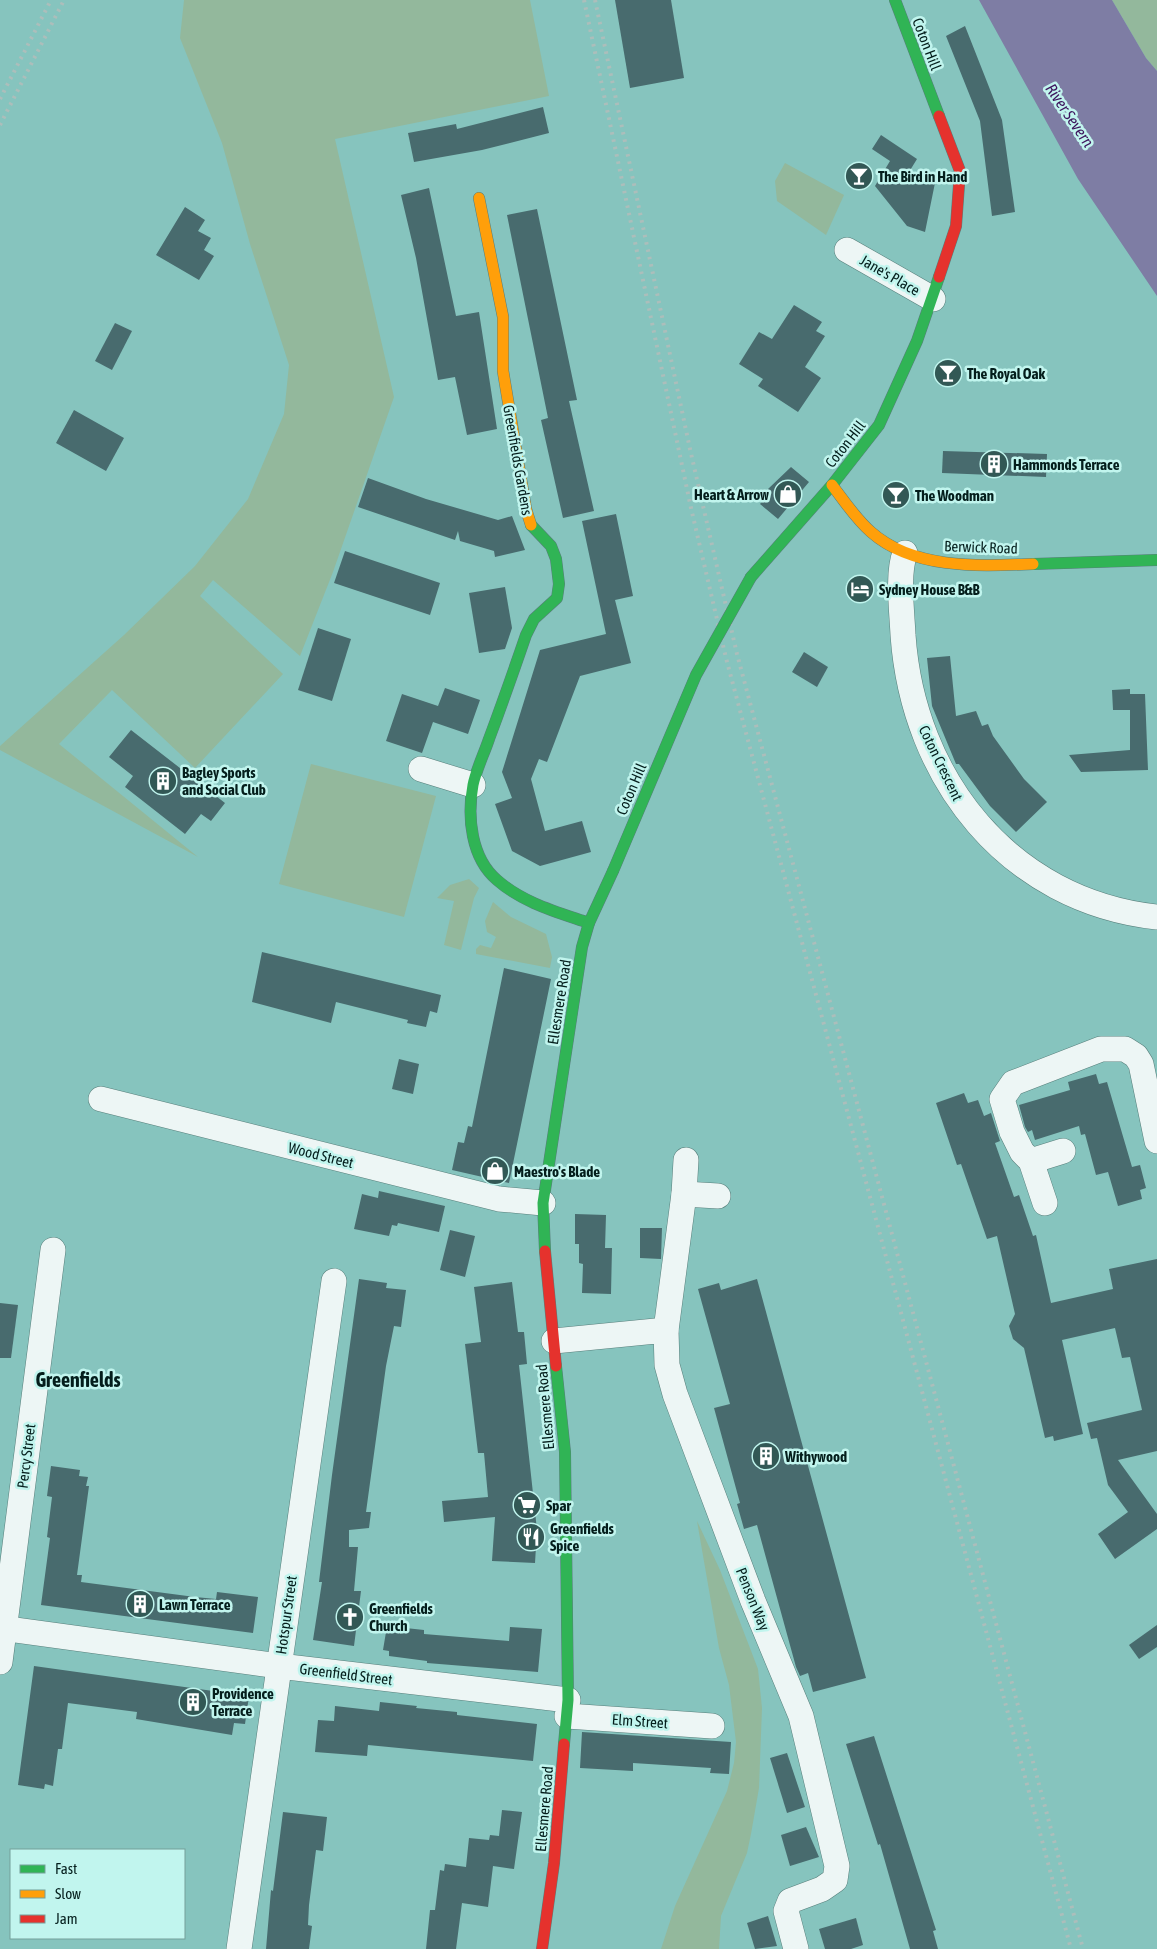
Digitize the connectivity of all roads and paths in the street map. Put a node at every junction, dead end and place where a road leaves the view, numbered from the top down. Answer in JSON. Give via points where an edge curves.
{"nodes":[{"id":1,"x":895,"y":0,"type":"edge"},
{"id":2,"x":479,"y":198,"type":"dead end"},
{"id":3,"x":847,"y":250,"type":"dead end"},
{"id":4,"x":933,"y":299,"type":"junction"},
{"id":5,"x":832,"y":485,"type":"junction"},
{"id":6,"x":905,"y":553,"type":"junction"},
{"id":7,"x":1157,"y":560,"type":"edge"},
{"id":8,"x":422,"y":769,"type":"dead end"},
{"id":9,"x":473,"y":785,"type":"junction"},
{"id":10,"x":613,"y":871,"type":"joint"},
{"id":11,"x":1157,"y":917,"type":"edge"},
{"id":12,"x":589,"y":923,"type":"junction"},
{"id":13,"x":101,"y":1100,"type":"dead end"},
{"id":14,"x":1157,"y":1141,"type":"edge"},
{"id":15,"x":1063,"y":1151,"type":"dead end"},
{"id":16,"x":686,"y":1160,"type":"dead end"},
{"id":17,"x":1031,"y":1161,"type":"junction"},
{"id":18,"x":684,"y":1194,"type":"junction"},
{"id":19,"x":718,"y":1196,"type":"dead end"},
{"id":20,"x":1045,"y":1203,"type":"dead end"},
{"id":21,"x":543,"y":1204,"type":"junction"},
{"id":22,"x":53,"y":1250,"type":"dead end"},
{"id":23,"x":334,"y":1281,"type":"dead end"},
{"id":24,"x":666,"y":1330,"type":"junction"},
{"id":25,"x":554,"y":1341,"type":"junction"},
{"id":26,"x":2,"y":1629,"type":"edge"},
{"id":27,"x":0,"y":1662,"type":"edge"},
{"id":28,"x":279,"y":1666,"type":"junction"},
{"id":29,"x":568,"y":1708,"type":"junction"},
{"id":30,"x":712,"y":1726,"type":"dead end"},
{"id":31,"x":239,"y":1949,"type":"edge"},
{"id":32,"x":542,"y":1949,"type":"edge"},
{"id":33,"x":796,"y":1949,"type":"edge"}],
"edges":[{"from":1,"to":4,"type":"main road","name":"Coton Hill","via":[[960,171],[956,226]]},
{"from":2,"to":9,"type":"main road","name":"Greenfields Gardens","via":[[506,336],[502,371],[526,510],[530,524],[551,546],[559,584],[557,598],[534,619],[526,635]]},
{"from":3,"to":4,"type":"street","name":"Jane's Place"},
{"from":4,"to":5,"type":"main road","name":"Coton Hill","via":[[887,412]]},
{"from":5,"to":6,"type":"main road","name":"Berwick Road","via":[[867,528],[885,543]]},
{"from":5,"to":10,"type":"main road","name":"Coton Hill","bridge":true,"via":[[752,577],[696,675]]},
{"from":6,"to":7,"type":"main road","name":"Berwick Road","via":[[971,564]]},
{"from":6,"to":11,"type":"street","name":"Coton Crescent","via":[[901,562],[902,624],[915,707],[936,758],[963,808],[1001,848],[1062,890],[1101,905]]},
{"from":8,"to":9,"type":"street"},
{"from":9,"to":12,"type":"main road","name":"Greenfields Gardens","via":[[471,821],[476,846],[481,861],[495,879],[535,904]]},
{"from":10,"to":12,"type":"main road","name":"Ellesmere Road"},
{"from":12,"to":21,"type":"main road","name":"Ellesmere Road","via":[[582,947]]},
{"from":13,"to":21,"type":"street","name":"Wood Street","via":[[499,1199]]},
{"from":14,"to":17,"type":"street","via":[[1141,1064],[1125,1049],[1101,1049],[1013,1083],[1006,1091],[1002,1099],[1012,1132],[1022,1152]]},
{"from":15,"to":17,"type":"street"},
{"from":16,"to":18,"type":"street"},
{"from":17,"to":20,"type":"street"},
{"from":18,"to":19,"type":"street"},
{"from":18,"to":24,"type":"street"},
{"from":21,"to":25,"type":"main road","name":"Ellesmere Road"},
{"from":22,"to":26,"type":"street","name":"Percy Street"},
{"from":23,"to":28,"type":"street","name":"Hotspur Street"},
{"from":24,"to":25,"type":"street"},
{"from":24,"to":33,"type":"street","name":"Penson Way","via":[[667,1365],[675,1394],[752,1601],[801,1716],[837,1866],[835,1880],[822,1889],[790,1900],[786,1910]]},
{"from":25,"to":29,"type":"main road","name":"Ellesmere Road","via":[[565,1452]]},
{"from":26,"to":27,"type":"street","name":"Percy Street"},
{"from":26,"to":28,"type":"street","name":"Greenfield Street"},
{"from":28,"to":29,"type":"street","name":"Greenfield Street"},
{"from":28,"to":31,"type":"street","name":"Hotspur Street"},
{"from":29,"to":30,"type":"street","name":"Elm Street"},
{"from":29,"to":32,"type":"main road","name":"Ellesmere Road","via":[[554,1863]]}]}
